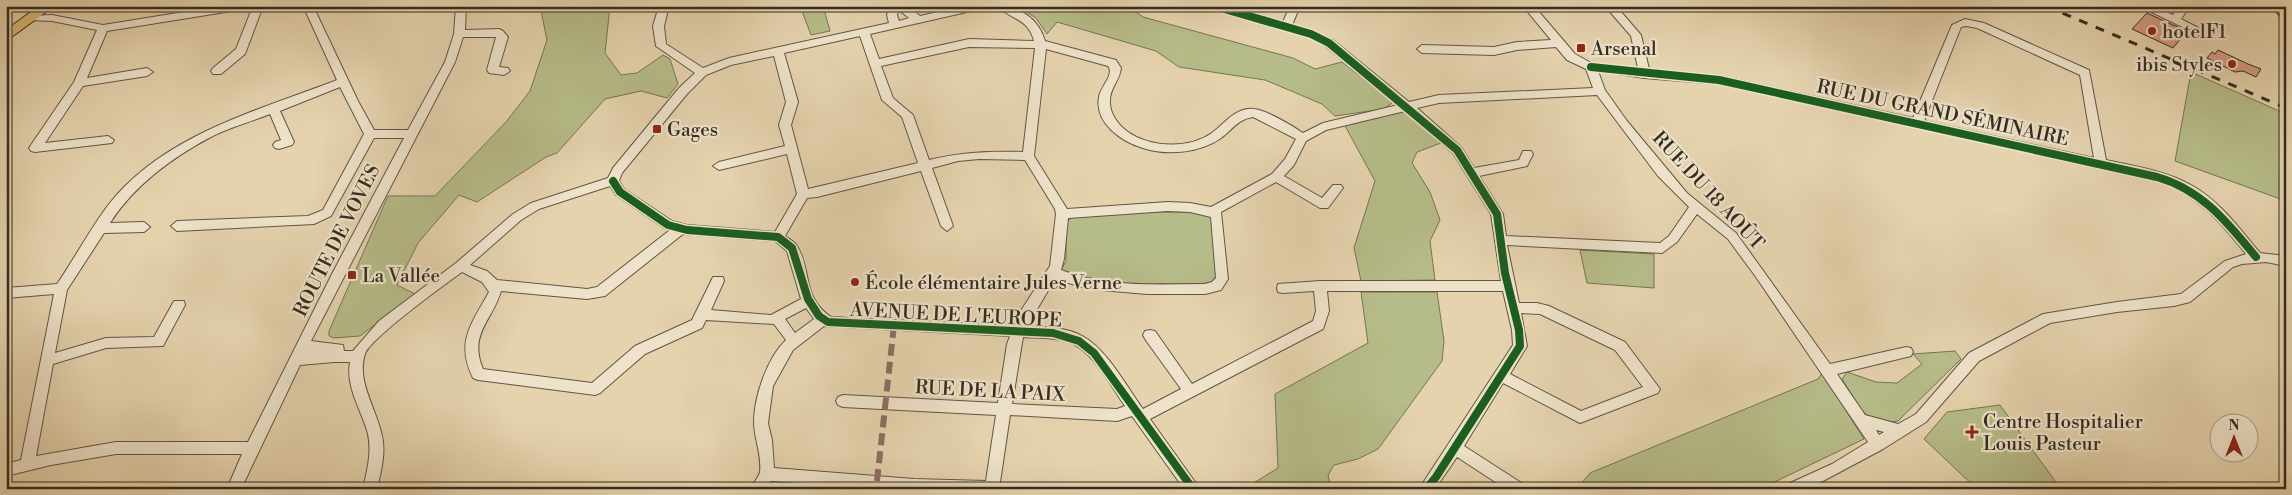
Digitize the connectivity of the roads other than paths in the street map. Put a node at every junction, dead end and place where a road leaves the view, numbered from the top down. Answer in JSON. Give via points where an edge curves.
{"nodes":[{"id":1,"x":48,"y":6,"type":"edge"},
{"id":2,"x":244,"y":6,"type":"edge"},
{"id":3,"x":258,"y":6,"type":"edge"},
{"id":4,"x":303,"y":6,"type":"edge"},
{"id":5,"x":461,"y":6,"type":"edge"},
{"id":6,"x":664,"y":6,"type":"edge"},
{"id":7,"x":895,"y":6,"type":"edge"},
{"id":8,"x":901,"y":6,"type":"edge"},
{"id":9,"x":980,"y":6,"type":"edge"},
{"id":10,"x":985,"y":6,"type":"edge"},
{"id":11,"x":1001,"y":6,"type":"edge"},
{"id":12,"x":1214,"y":6,"type":"edge"},
{"id":13,"x":1294,"y":6,"type":"edge"},
{"id":14,"x":1528,"y":6,"type":"edge"},
{"id":15,"x":1610,"y":6,"type":"edge"},
{"id":16,"x":2144,"y":6,"type":"edge"},
{"id":17,"x":2185,"y":6,"type":"edge"},
{"id":18,"x":2277,"y":6,"type":"edge"},
{"id":19,"x":2286,"y":15,"type":"edge"},
{"id":20,"x":32,"y":18,"type":"junction"},
{"id":21,"x":918,"y":20,"type":"junction"},
{"id":22,"x":2175,"y":20,"type":"junction"},
{"id":23,"x":895,"y":25,"type":"junction"},
{"id":24,"x":1286,"y":27,"type":"junction"},
{"id":25,"x":104,"y":28,"type":"junction"},
{"id":26,"x":864,"y":32,"type":"junction"},
{"id":27,"x":459,"y":34,"type":"junction"},
{"id":28,"x":2207,"y":35,"type":"dead end"},
{"id":29,"x":6,"y":37,"type":"edge"},
{"id":30,"x":1559,"y":43,"type":"junction"},
{"id":31,"x":1041,"y":45,"type":"junction"},
{"id":32,"x":1422,"y":48,"type":"dead end"},
{"id":33,"x":778,"y":52,"type":"junction"},
{"id":34,"x":875,"y":64,"type":"junction"},
{"id":35,"x":1591,"y":67,"type":"junction"},
{"id":36,"x":217,"y":71,"type":"dead end"},
{"id":37,"x":504,"y":71,"type":"dead end"},
{"id":38,"x":147,"y":72,"type":"dead end"},
{"id":39,"x":702,"y":72,"type":"junction"},
{"id":40,"x":1644,"y":74,"type":"junction"},
{"id":41,"x":343,"y":82,"type":"junction"},
{"id":42,"x":79,"y":83,"type":"junction"},
{"id":43,"x":1600,"y":91,"type":"junction"},
{"id":44,"x":1408,"y":107,"type":"junction"},
{"id":45,"x":273,"y":108,"type":"junction"},
{"id":46,"x":1917,"y":123,"type":"junction"},
{"id":47,"x":370,"y":134,"type":"junction"},
{"id":48,"x":411,"y":134,"type":"junction"},
{"id":49,"x":1302,"y":138,"type":"junction"},
{"id":50,"x":108,"y":140,"type":"dead end"},
{"id":51,"x":279,"y":145,"type":"dead end"},
{"id":52,"x":791,"y":148,"type":"junction"},
{"id":53,"x":1528,"y":154,"type":"dead end"},
{"id":54,"x":1028,"y":156,"type":"junction"},
{"id":55,"x":2101,"y":164,"type":"junction"},
{"id":56,"x":719,"y":166,"type":"dead end"},
{"id":57,"x":925,"y":166,"type":"junction"},
{"id":58,"x":1471,"y":173,"type":"junction"},
{"id":59,"x":1276,"y":177,"type":"junction"},
{"id":60,"x":613,"y":181,"type":"junction"},
{"id":61,"x":1337,"y":188,"type":"dead end"},
{"id":62,"x":803,"y":194,"type":"junction"},
{"id":63,"x":1697,"y":206,"type":"junction"},
{"id":64,"x":1213,"y":211,"type":"junction"},
{"id":65,"x":1062,"y":214,"type":"junction"},
{"id":66,"x":177,"y":226,"type":"dead end"},
{"id":67,"x":947,"y":226,"type":"dead end"},
{"id":68,"x":144,"y":227,"type":"dead end"},
{"id":69,"x":100,"y":228,"type":"junction"},
{"id":70,"x":682,"y":228,"type":"junction"},
{"id":71,"x":778,"y":236,"type":"junction"},
{"id":72,"x":1501,"y":240,"type":"junction"},
{"id":73,"x":2256,"y":257,"type":"junction"},
{"id":74,"x":2286,"y":261,"type":"edge"},
{"id":75,"x":460,"y":266,"type":"junction"},
{"id":76,"x":1052,"y":272,"type":"junction"},
{"id":77,"x":718,"y":281,"type":"dead end"},
{"id":78,"x":494,"y":285,"type":"junction"},
{"id":79,"x":1320,"y":286,"type":"junction"},
{"id":80,"x":1508,"y":286,"type":"junction"},
{"id":81,"x":1283,"y":288,"type":"dead end"},
{"id":82,"x":61,"y":289,"type":"junction"},
{"id":83,"x":6,"y":293,"type":"edge"},
{"id":84,"x":808,"y":302,"type":"junction"},
{"id":85,"x":179,"y":305,"type":"dead end"},
{"id":86,"x":1514,"y":308,"type":"junction"},
{"id":87,"x":702,"y":315,"type":"junction"},
{"id":88,"x":777,"y":318,"type":"junction"},
{"id":89,"x":823,"y":320,"type":"junction"},
{"id":90,"x":1020,"y":332,"type":"junction"},
{"id":91,"x":1150,"y":335,"type":"dead end"},
{"id":92,"x":794,"y":342,"type":"junction"},
{"id":93,"x":302,"y":346,"type":"junction"},
{"id":94,"x":361,"y":352,"type":"junction"},
{"id":95,"x":1906,"y":352,"type":"dead end"},
{"id":96,"x":295,"y":360,"type":"junction"},
{"id":97,"x":46,"y":361,"type":"junction"},
{"id":98,"x":1828,"y":370,"type":"junction"},
{"id":99,"x":1502,"y":376,"type":"junction"},
{"id":100,"x":1190,"y":392,"type":"junction"},
{"id":101,"x":843,"y":401,"type":"dead end"},
{"id":102,"x":1004,"y":409,"type":"junction"},
{"id":103,"x":1137,"y":413,"type":"junction"},
{"id":104,"x":1862,"y":420,"type":"junction"},
{"id":105,"x":1900,"y":431,"type":"junction"},
{"id":106,"x":1878,"y":445,"type":"junction"},
{"id":107,"x":252,"y":448,"type":"junction"},
{"id":108,"x":1455,"y":448,"type":"junction"},
{"id":109,"x":27,"y":465,"type":"junction"},
{"id":110,"x":6,"y":470,"type":"edge"},
{"id":111,"x":767,"y":474,"type":"junction"},
{"id":112,"x":1503,"y":484,"type":"edge"},
{"id":113,"x":992,"y":488,"type":"edge"},
{"id":114,"x":234,"y":489,"type":"edge"},
{"id":115,"x":370,"y":489,"type":"edge"},
{"id":116,"x":758,"y":489,"type":"edge"},
{"id":117,"x":1193,"y":489,"type":"edge"},
{"id":118,"x":1426,"y":489,"type":"edge"},
{"id":119,"x":1518,"y":489,"type":"edge"},
{"id":120,"x":1794,"y":489,"type":"edge"}],
"edges":[{"from":1,"to":20,"type":"main road"},
{"from":2,"to":25,"type":"street"},
{"from":3,"to":36,"type":"street","via":[[241,51]]},
{"from":4,"to":41,"type":"street","via":[[310,10]]},
{"from":5,"to":27,"type":"street","name":"ROUTE DE VOVES"},
{"from":6,"to":39,"type":"street","via":[[657,32],[661,46]]},
{"from":7,"to":23,"type":"street","via":[[892,15]]},
{"from":8,"to":21,"type":"street"},
{"from":9,"to":21,"type":"street"},
{"from":10,"to":11,"type":"street"},
{"from":11,"to":31,"type":"street","via":[[1030,21]]},
{"from":12,"to":24,"type":"street"},
{"from":13,"to":24,"type":"street"},
{"from":14,"to":30,"type":"street"},
{"from":15,"to":40,"type":"street","via":[[1636,35]]},
{"from":16,"to":22,"type":"street"},
{"from":17,"to":22,"type":"street"},
{"from":18,"to":19,"type":"main road"},
{"from":20,"to":25,"type":"street","via":[[52,18]]},
{"from":20,"to":29,"type":"main road"},
{"from":21,"to":23,"type":"street"},
{"from":22,"to":28,"type":"street"},
{"from":23,"to":26,"type":"street"},
{"from":24,"to":44,"type":"street","via":[[1329,42]]},
{"from":25,"to":42,"type":"street"},
{"from":26,"to":33,"type":"street"},
{"from":26,"to":34,"type":"street"},
{"from":27,"to":37,"type":"street","via":[[499,33],[503,37],[493,70]]},
{"from":27,"to":48,"type":"street","name":"ROUTE DE VOVES","via":[[450,62]]},
{"from":30,"to":32,"type":"street","via":[[1494,51]]},
{"from":30,"to":35,"type":"street","via":[[1571,57]]},
{"from":31,"to":34,"type":"street","via":[[960,44]]},
{"from":31,"to":49,"type":"street","via":[[1112,63],[1116,74],[1107,88],[1104,101],[1106,115],[1114,127],[1138,143],[1176,149],[1194,146],[1210,140],[1225,130],[1235,117],[1247,113],[1292,130]]},
{"from":31,"to":54,"type":"street"},
{"from":33,"to":39,"type":"street","via":[[729,62]]},
{"from":33,"to":52,"type":"street","via":[[792,102],[785,125]]},
{"from":34,"to":57,"type":"street","via":[[888,100],[907,115]]},
{"from":35,"to":40,"type":"street","name":"RUE DU GRAND SÉMINAIRE"},
{"from":35,"to":43,"type":"street","name":"RUE DU 18 AOÛT"},
{"from":38,"to":42,"type":"street"},
{"from":39,"to":60,"type":"street","via":[[682,90],[617,171]]},
{"from":40,"to":46,"type":"street","name":"RUE DU GRAND SÉMINAIRE","via":[[1719,80]]},
{"from":41,"to":45,"type":"street"},
{"from":41,"to":47,"type":"street"},
{"from":42,"to":50,"type":"street","via":[[35,148]]},
{"from":43,"to":44,"type":"street","via":[[1452,98]]},
{"from":43,"to":63,"type":"street","name":"RUE DU 18 AOÛT","via":[[1662,173]]},
{"from":44,"to":49,"type":"street","via":[[1322,127]]},
{"from":44,"to":58,"type":"street","via":[[1452,145]]},
{"from":45,"to":51,"type":"street","via":[[288,142]]},
{"from":45,"to":69,"type":"street","via":[[205,135],[156,165],[114,208]]},
{"from":46,"to":55,"type":"street","name":"RUE DU GRAND SÉMINAIRE"},
{"from":46,"to":55,"type":"street","via":[[1956,25],[1965,22],[1980,25],[2085,73]]},
{"from":47,"to":48,"type":"street"},
{"from":47,"to":66,"type":"street","via":[[327,212],[320,218]]},
{"from":48,"to":93,"type":"street","name":"ROUTE DE VOVES"},
{"from":49,"to":59,"type":"street","via":[[1290,162]]},
{"from":52,"to":56,"type":"street"},
{"from":52,"to":62,"type":"street"},
{"from":53,"to":58,"type":"street","via":[[1523,163]]},
{"from":54,"to":57,"type":"street","via":[[971,155]]},
{"from":54,"to":65,"type":"street"},
{"from":55,"to":73,"type":"street","name":"RUE DU GRAND SÉMINAIRE","via":[[2175,182],[2198,195],[2218,212]]},
{"from":57,"to":62,"type":"street"},
{"from":57,"to":67,"type":"street"},
{"from":58,"to":72,"type":"street","via":[[1497,214]]},
{"from":59,"to":61,"type":"street","via":[[1324,205]]},
{"from":59,"to":64,"type":"street"},
{"from":60,"to":70,"type":"street","via":[[620,192],[668,225]]},
{"from":60,"to":75,"type":"street","via":[[535,206],[517,217]]},
{"from":62,"to":71,"type":"street"},
{"from":63,"to":72,"type":"street","via":[[1668,245],[1662,248]]},
{"from":63,"to":98,"type":"street","name":"RUE DU 18 AOÛT","via":[[1732,236]]},
{"from":64,"to":65,"type":"street","via":[[1171,207]]},
{"from":64,"to":76,"type":"street","via":[[1217,214],[1219,227],[1222,279],[1216,286],[1205,289],[1114,289],[1084,284]]},
{"from":65,"to":76,"type":"street","via":[[1058,259]]},
{"from":68,"to":69,"type":"street"},
{"from":69,"to":82,"type":"street"},
{"from":70,"to":71,"type":"street"},
{"from":70,"to":78,"type":"street","via":[[600,292],[587,294]]},
{"from":71,"to":84,"type":"street","via":[[792,248]]},
{"from":72,"to":80,"type":"street"},
{"from":73,"to":74,"type":"street"},
{"from":73,"to":105,"type":"street","via":[[2229,264],[2185,298],[2048,318],[1974,357],[1921,418]]},
{"from":75,"to":78,"type":"street"},
{"from":75,"to":94,"type":"street","via":[[384,324]]},
{"from":76,"to":90,"type":"street","via":[[1025,316]]},
{"from":77,"to":87,"type":"street"},
{"from":78,"to":87,"type":"street","via":[[495,292],[474,328],[472,362],[478,374],[595,389],[640,350],[697,324]]},
{"from":79,"to":80,"type":"street"},
{"from":79,"to":81,"type":"street"},
{"from":79,"to":100,"type":"street","name":"RUE DE LA PAIX","via":[[1323,313],[1318,325]]},
{"from":80,"to":86,"type":"street"},
{"from":82,"to":83,"type":"street"},
{"from":82,"to":97,"type":"street"},
{"from":84,"to":88,"type":"street"},
{"from":84,"to":89,"type":"street"},
{"from":85,"to":97,"type":"street","via":[[158,342],[106,343]]},
{"from":86,"to":99,"type":"street","via":[[1520,346]]},
{"from":86,"to":99,"type":"street","via":[[1544,310],[1620,346],[1652,389],[1580,417]]},
{"from":87,"to":88,"type":"street","via":[[762,321]]},
{"from":88,"to":92,"type":"street"},
{"from":89,"to":90,"type":"street","name":"AVENUE DE L'EUROPE","via":[[844,324]]},
{"from":89,"to":92,"type":"street"},
{"from":90,"to":102,"type":"street","via":[[1014,344]]},
{"from":90,"to":103,"type":"street","name":"AVENUE DE L'EUROPE","via":[[1065,335],[1083,343],[1099,359]]},
{"from":91,"to":100,"type":"street"},
{"from":92,"to":111,"type":"street","via":[[788,346],[766,386],[761,423]]},
{"from":93,"to":94,"type":"street"},
{"from":93,"to":96,"type":"street","name":"ROUTE DE VOVES"},
{"from":94,"to":96,"type":"street"},
{"from":94,"to":115,"type":"street","via":[[357,382],[375,435],[377,456]]},
{"from":95,"to":98,"type":"street"},
{"from":96,"to":107,"type":"street","name":"ROUTE DE VOVES"},
{"from":97,"to":109,"type":"street"},
{"from":98,"to":104,"type":"street","name":"RUE DU 18 AOÛT"},
{"from":99,"to":108,"type":"street"},
{"from":100,"to":103,"type":"street","name":"RUE DE LA PAIX"},
{"from":101,"to":102,"type":"street","name":"RUE DE LA PAIX"},
{"from":102,"to":103,"type":"street","name":"RUE DE LA PAIX","via":[[1117,415]]},
{"from":102,"to":113,"type":"street"},
{"from":103,"to":117,"type":"street","name":"AVENUE DE L'EUROPE"},
{"from":104,"to":105,"type":"street"},
{"from":104,"to":106,"type":"street","name":"RUE DU 18 AOÛT"},
{"from":105,"to":106,"type":"street"},
{"from":106,"to":120,"type":"street"},
{"from":107,"to":109,"type":"street","via":[[116,448]]},
{"from":107,"to":114,"type":"street","name":"ROUTE DE VOVES"},
{"from":108,"to":112,"type":"street"},
{"from":108,"to":118,"type":"street"},
{"from":109,"to":110,"type":"street"},
{"from":111,"to":113,"type":"street"},
{"from":111,"to":116,"type":"street"},
{"from":112,"to":119,"type":"street"}]}
